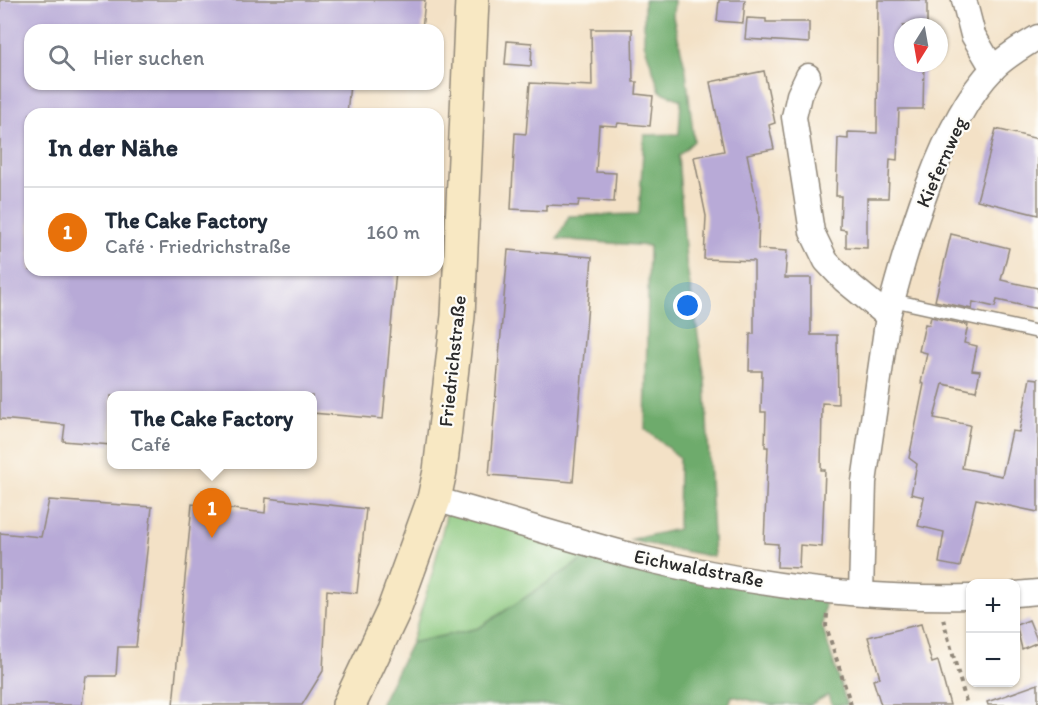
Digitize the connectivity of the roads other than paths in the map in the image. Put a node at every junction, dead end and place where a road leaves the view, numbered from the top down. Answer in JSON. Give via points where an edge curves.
{"nodes":[{"id":1,"x":472,"y":0,"type":"edge"},
{"id":2,"x":964,"y":0,"type":"edge"},
{"id":3,"x":1038,"y":37,"type":"edge"},
{"id":4,"x":993,"y":69,"type":"junction"},
{"id":5,"x":808,"y":76,"type":"dead end"},
{"id":6,"x":890,"y":308,"type":"junction"},
{"id":7,"x":1038,"y":332,"type":"edge"},
{"id":8,"x":434,"y":499,"type":"junction"},
{"id":9,"x":1038,"y":592,"type":"edge"},
{"id":10,"x":861,"y":593,"type":"junction"},
{"id":11,"x":1020,"y":594,"type":"edge"},
{"id":12,"x":966,"y":597,"type":"edge"},
{"id":13,"x":349,"y":705,"type":"edge"}],
"edges":[{"from":1,"to":8,"type":"main road","name":"Friedrichstraße","via":[[458,316]]},
{"from":2,"to":4,"type":"street","via":[[973,35]]},
{"from":3,"to":4,"type":"street","name":"Kiefernweg"},
{"from":4,"to":6,"type":"street","name":"Kiefernweg","via":[[953,130],[912,230]]},
{"from":5,"to":6,"type":"street","via":[[794,117],[812,232],[826,261],[844,280]]},
{"from":6,"to":7,"type":"lane"},
{"from":6,"to":10,"type":"street","name":"Kiefernweg","via":[[867,460]]},
{"from":8,"to":10,"type":"street","name":"Eichwaldstraße","via":[[644,558],[753,580]]},
{"from":8,"to":13,"type":"main road","name":"Friedrichstraße","via":[[393,612]]},
{"from":9,"to":11,"type":"street"},
{"from":10,"to":12,"type":"street","name":"Eichwaldstraße"}]}
